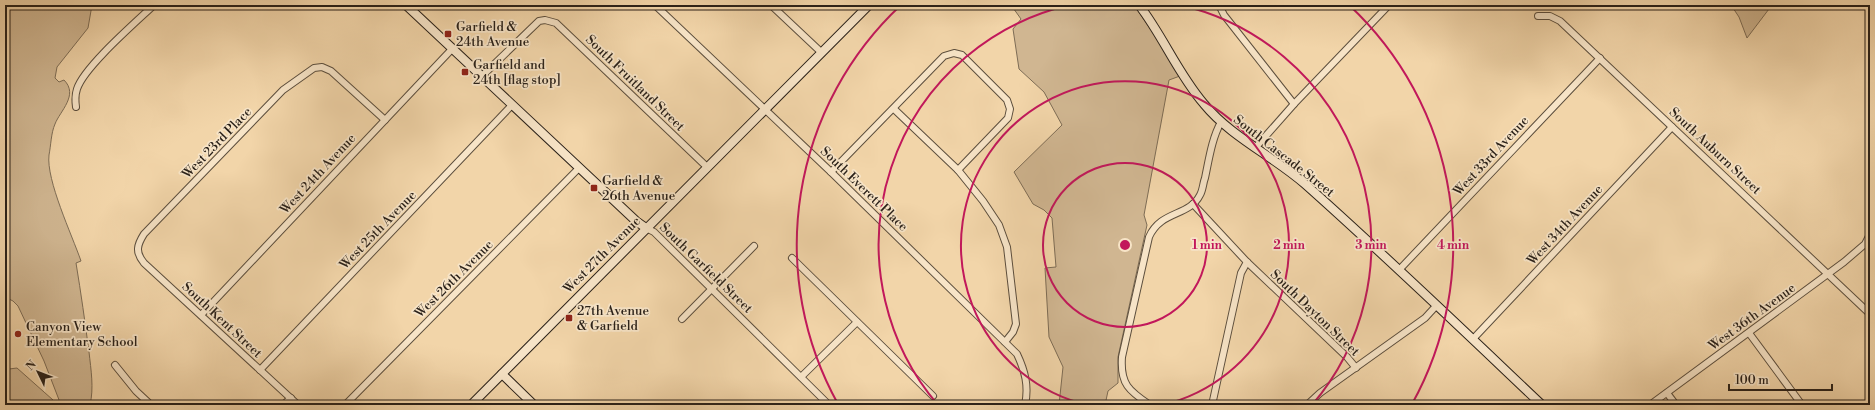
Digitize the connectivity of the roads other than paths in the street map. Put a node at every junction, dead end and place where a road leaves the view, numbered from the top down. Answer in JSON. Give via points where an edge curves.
{"nodes":[{"id":1,"x":154,"y":5,"type":"edge"},
{"id":2,"x":406,"y":5,"type":"edge"},
{"id":3,"x":655,"y":5,"type":"edge"},
{"id":4,"x":771,"y":5,"type":"edge"},
{"id":5,"x":869,"y":5,"type":"edge"},
{"id":6,"x":1139,"y":5,"type":"edge"},
{"id":7,"x":1219,"y":5,"type":"edge"},
{"id":8,"x":1389,"y":5,"type":"edge"},
{"id":9,"x":1538,"y":16,"type":"dead end"},
{"id":10,"x":452,"y":48,"type":"junction"},
{"id":11,"x":822,"y":53,"type":"junction"},
{"id":12,"x":1600,"y":58,"type":"junction"},
{"id":13,"x":482,"y":76,"type":"junction"},
{"id":14,"x":1294,"y":104,"type":"junction"},
{"id":15,"x":512,"y":105,"type":"junction"},
{"id":16,"x":76,"y":107,"type":"dead end"},
{"id":17,"x":765,"y":109,"type":"junction"},
{"id":18,"x":894,"y":109,"type":"junction"},
{"id":19,"x":385,"y":120,"type":"junction"},
{"id":20,"x":1221,"y":122,"type":"junction"},
{"id":21,"x":1672,"y":126,"type":"junction"},
{"id":22,"x":1256,"y":147,"type":"junction"},
{"id":23,"x":707,"y":167,"type":"junction"},
{"id":24,"x":579,"y":168,"type":"junction"},
{"id":25,"x":958,"y":170,"type":"junction"},
{"id":26,"x":831,"y":172,"type":"junction"},
{"id":27,"x":1193,"y":204,"type":"junction"},
{"id":28,"x":646,"y":228,"type":"junction"},
{"id":29,"x":1870,"y":234,"type":"edge"},
{"id":30,"x":754,"y":246,"type":"dead end"},
{"id":31,"x":138,"y":247,"type":"joint"},
{"id":32,"x":792,"y":258,"type":"dead end"},
{"id":33,"x":1247,"y":262,"type":"junction"},
{"id":34,"x":1399,"y":270,"type":"junction"},
{"id":35,"x":1829,"y":274,"type":"junction"},
{"id":36,"x":712,"y":289,"type":"junction"},
{"id":37,"x":1436,"y":306,"type":"junction"},
{"id":38,"x":1870,"y":314,"type":"edge"},
{"id":39,"x":200,"y":315,"type":"junction"},
{"id":40,"x":682,"y":319,"type":"dead end"},
{"id":41,"x":857,"y":322,"type":"junction"},
{"id":42,"x":1749,"y":333,"type":"junction"},
{"id":43,"x":1473,"y":339,"type":"junction"},
{"id":44,"x":1005,"y":342,"type":"junction"},
{"id":45,"x":115,"y":365,"type":"dead end"},
{"id":46,"x":1356,"y":368,"type":"junction"},
{"id":47,"x":260,"y":370,"type":"junction"},
{"id":48,"x":502,"y":374,"type":"junction"},
{"id":49,"x":801,"y":377,"type":"junction"},
{"id":50,"x":1667,"y":393,"type":"junction"},
{"id":51,"x":933,"y":396,"type":"dead end"},
{"id":52,"x":291,"y":398,"type":"junction"},
{"id":53,"x":151,"y":405,"type":"edge"},
{"id":54,"x":283,"y":405,"type":"edge"},
{"id":55,"x":298,"y":405,"type":"edge"},
{"id":56,"x":345,"y":405,"type":"edge"},
{"id":57,"x":471,"y":405,"type":"edge"},
{"id":58,"x":534,"y":405,"type":"edge"},
{"id":59,"x":829,"y":405,"type":"edge"},
{"id":60,"x":1025,"y":405,"type":"edge"},
{"id":61,"x":1150,"y":405,"type":"edge"},
{"id":62,"x":1212,"y":405,"type":"edge"},
{"id":63,"x":1307,"y":405,"type":"edge"},
{"id":64,"x":1542,"y":405,"type":"edge"},
{"id":65,"x":1650,"y":405,"type":"edge"},
{"id":66,"x":1676,"y":405,"type":"edge"},
{"id":67,"x":1802,"y":405,"type":"edge"}],
"edges":[{"from":1,"to":16,"type":"street","via":[[85,75],[77,87]]},
{"from":2,"to":10,"type":"street","name":"South Garfield Street"},
{"from":3,"to":17,"type":"street","name":"South Everett Place"},
{"from":4,"to":11,"type":"street"},
{"from":5,"to":11,"type":"street","name":"West 27th Avenue"},
{"from":6,"to":20,"type":"street","name":"South Cascade Street","via":[[1158,30],[1194,91]]},
{"from":7,"to":14,"type":"street","via":[[1224,16]]},
{"from":8,"to":14,"type":"street"},
{"from":9,"to":12,"type":"street","name":"South Auburn Street","via":[[1555,18]]},
{"from":10,"to":13,"type":"street","name":"South Garfield Street"},
{"from":10,"to":19,"type":"street","name":"West 24th Avenue"},
{"from":11,"to":17,"type":"street","name":"West 27th Avenue"},
{"from":12,"to":21,"type":"street","name":"South Auburn Street"},
{"from":12,"to":34,"type":"street","name":"West 33rd Avenue"},
{"from":13,"to":15,"type":"street","name":"South Garfield Street"},
{"from":13,"to":23,"type":"street","name":"South Fruitland Street","via":[[539,21],[556,23]]},
{"from":14,"to":22,"type":"street"},
{"from":15,"to":24,"type":"street","name":"South Garfield Street"},
{"from":15,"to":47,"type":"street","name":"West 25th Avenue"},
{"from":17,"to":23,"type":"street","name":"West 27th Avenue"},
{"from":17,"to":26,"type":"street","name":"South Everett Place"},
{"from":18,"to":25,"type":"street"},
{"from":18,"to":25,"type":"street","via":[[944,56],[954,52],[962,55],[1006,100],[1010,109],[1008,118]]},
{"from":18,"to":26,"type":"street"},
{"from":19,"to":31,"type":"street","name":"West 23rd Place","via":[[331,71],[314,68],[283,90],[144,234]]},
{"from":19,"to":39,"type":"street","name":"West 24th Avenue"},
{"from":20,"to":22,"type":"street","name":"South Cascade Street"},
{"from":20,"to":27,"type":"street","via":[[1200,195]]},
{"from":21,"to":35,"type":"street","name":"South Auburn Street"},
{"from":21,"to":43,"type":"street","name":"West 34th Avenue"},
{"from":22,"to":34,"type":"street","name":"South Cascade Street","via":[[1303,183]]},
{"from":23,"to":28,"type":"street","name":"West 27th Avenue"},
{"from":24,"to":28,"type":"street","name":"South Garfield Street"},
{"from":24,"to":56,"type":"street","name":"West 26th Avenue"},
{"from":25,"to":44,"type":"street","via":[[983,201],[1004,236],[1016,324]]},
{"from":26,"to":44,"type":"street","name":"South Everett Place"},
{"from":27,"to":33,"type":"street","name":"South Dayton Street"},
{"from":27,"to":61,"type":"street","via":[[1161,220],[1152,230],[1122,357],[1123,380],[1130,391]]},
{"from":28,"to":36,"type":"street","name":"South Garfield Street","via":[[654,232]]},
{"from":28,"to":48,"type":"street","name":"West 27th Avenue"},
{"from":29,"to":35,"type":"street","name":"West 36th Avenue","via":[[1865,244]]},
{"from":30,"to":36,"type":"street"},
{"from":31,"to":39,"type":"street","name":"South Kent Street","via":[[139,257],[144,263]]},
{"from":32,"to":41,"type":"street"},
{"from":33,"to":46,"type":"street","name":"South Dayton Street","via":[[1347,356]]},
{"from":33,"to":62,"type":"street","via":[[1241,273]]},
{"from":34,"to":37,"type":"street","name":"South Cascade Street"},
{"from":35,"to":38,"type":"street","name":"South Auburn Street"},
{"from":35,"to":42,"type":"street","name":"West 36th Avenue"},
{"from":36,"to":40,"type":"street"},
{"from":36,"to":49,"type":"street","name":"South Garfield Street"},
{"from":37,"to":43,"type":"street","name":"South Cascade Street"},
{"from":37,"to":46,"type":"street","via":[[1425,318]]},
{"from":39,"to":47,"type":"street","name":"South Kent Street"},
{"from":41,"to":49,"type":"street"},
{"from":41,"to":51,"type":"street"},
{"from":42,"to":50,"type":"street","name":"West 36th Avenue"},
{"from":42,"to":67,"type":"street"},
{"from":43,"to":64,"type":"street","name":"South Cascade Street"},
{"from":44,"to":60,"type":"street","name":"South Everett Place","via":[[1016,354],[1025,373]]},
{"from":45,"to":53,"type":"street"},
{"from":46,"to":63,"type":"street"},
{"from":47,"to":52,"type":"street","name":"South Kent Street"},
{"from":48,"to":57,"type":"street","name":"West 27th Avenue"},
{"from":48,"to":58,"type":"street"},
{"from":49,"to":59,"type":"street","name":"South Garfield Street"},
{"from":50,"to":65,"type":"street","name":"West 36th Avenue"},
{"from":50,"to":66,"type":"street"},
{"from":52,"to":54,"type":"street"},
{"from":52,"to":55,"type":"street","name":"South Kent Street"}]}
